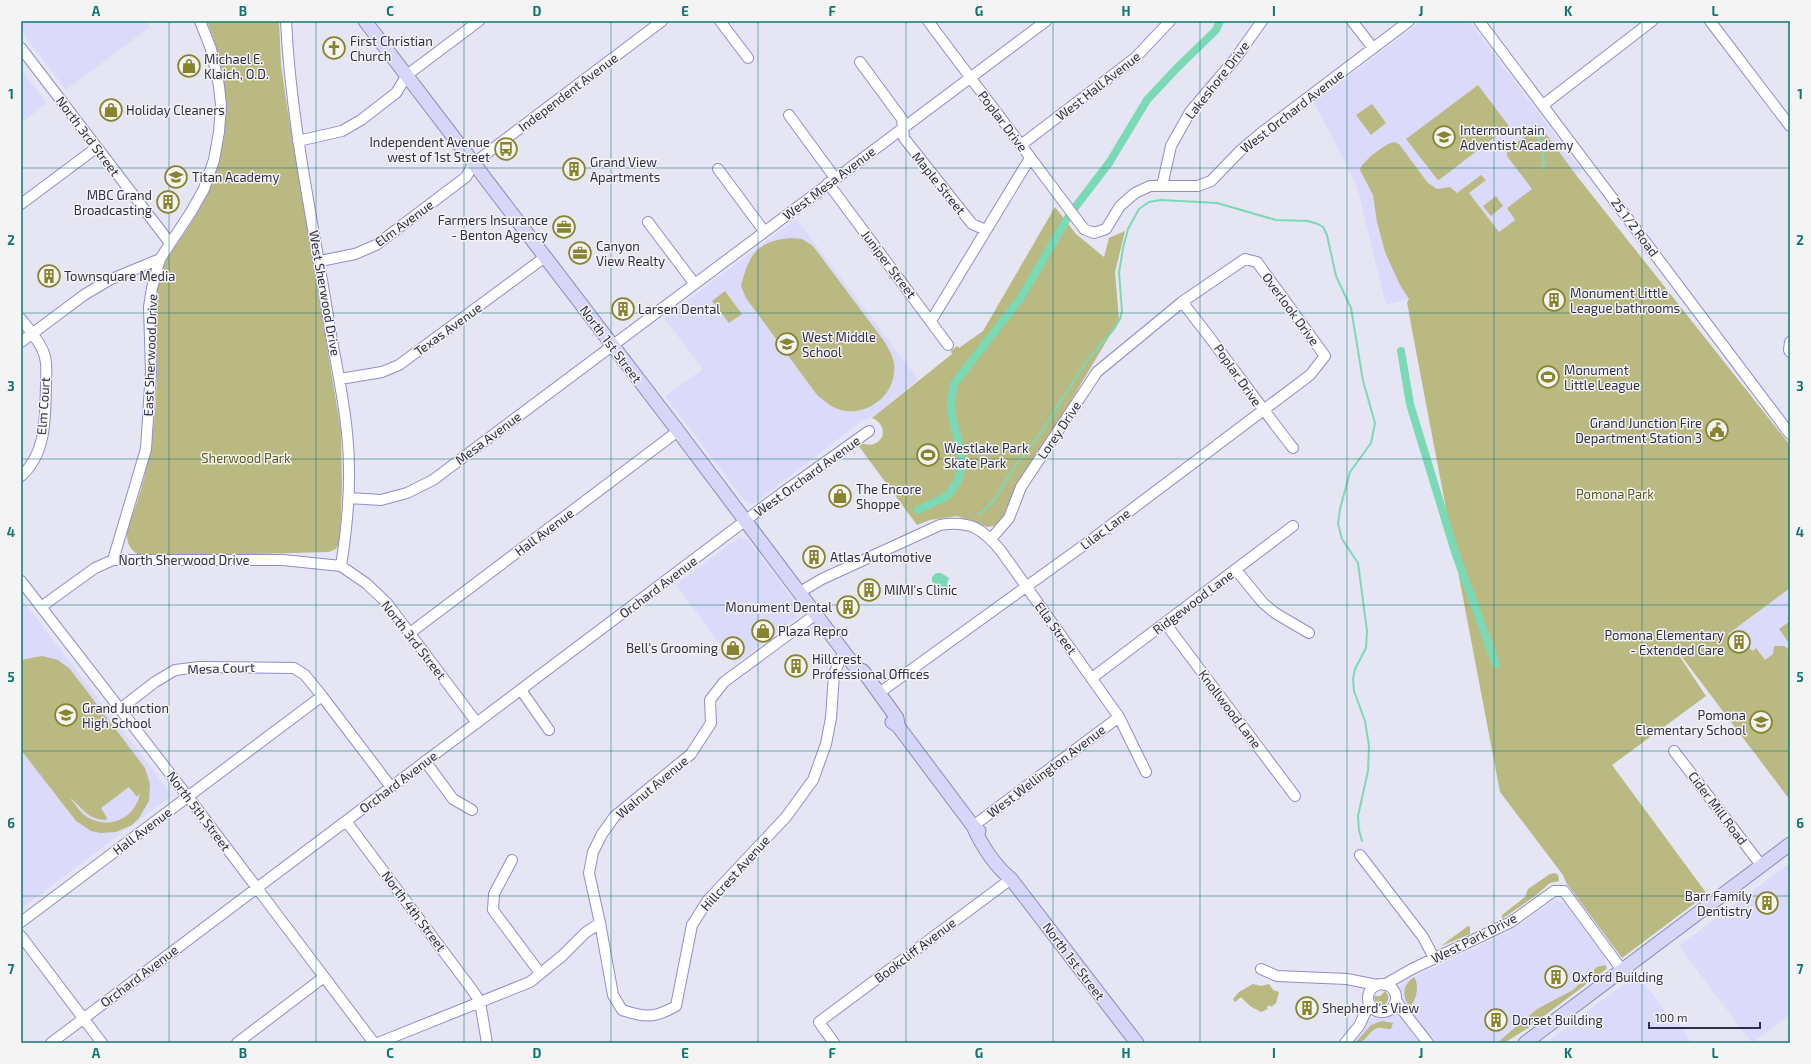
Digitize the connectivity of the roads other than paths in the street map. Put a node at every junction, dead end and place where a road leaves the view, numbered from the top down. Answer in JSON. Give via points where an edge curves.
{"nodes":[{"id":1,"x":200,"y":21,"type":"edge"},
{"id":2,"x":286,"y":21,"type":"edge"},
{"id":3,"x":365,"y":21,"type":"edge"},
{"id":4,"x":479,"y":21,"type":"edge"},
{"id":5,"x":662,"y":21,"type":"edge"},
{"id":6,"x":720,"y":21,"type":"edge"},
{"id":7,"x":928,"y":21,"type":"edge"},
{"id":8,"x":1046,"y":21,"type":"edge"},
{"id":9,"x":1170,"y":21,"type":"edge"},
{"id":10,"x":1262,"y":21,"type":"edge"},
{"id":11,"x":1352,"y":21,"type":"edge"},
{"id":12,"x":1409,"y":21,"type":"edge"},
{"id":13,"x":1479,"y":21,"type":"edge"},
{"id":14,"x":1652,"y":21,"type":"edge"},
{"id":15,"x":1710,"y":21,"type":"edge"},
{"id":16,"x":21,"y":48,"type":"edge"},
{"id":17,"x":1373,"y":48,"type":"junction"},
{"id":18,"x":748,"y":58,"type":"dead end"},
{"id":19,"x":860,"y":62,"type":"dead end"},
{"id":20,"x":406,"y":75,"type":"junction"},
{"id":21,"x":971,"y":77,"type":"junction"},
{"id":22,"x":1543,"y":105,"type":"junction"},
{"id":23,"x":789,"y":115,"type":"dead end"},
{"id":24,"x":1790,"y":126,"type":"edge"},
{"id":25,"x":903,"y":128,"type":"junction"},
{"id":26,"x":298,"y":142,"type":"junction"},
{"id":27,"x":1021,"y":145,"type":"junction"},
{"id":28,"x":96,"y":148,"type":"junction"},
{"id":29,"x":1030,"y":158,"type":"junction"},
{"id":30,"x":474,"y":163,"type":"junction"},
{"id":31,"x":718,"y":169,"type":"dead end"},
{"id":32,"x":832,"y":181,"type":"junction"},
{"id":33,"x":1162,"y":186,"type":"junction"},
{"id":34,"x":21,"y":204,"type":"edge"},
{"id":35,"x":1078,"y":221,"type":"joint"},
{"id":36,"x":648,"y":222,"type":"dead end"},
{"id":37,"x":986,"y":230,"type":"junction"},
{"id":38,"x":764,"y":231,"type":"junction"},
{"id":39,"x":170,"y":243,"type":"junction"},
{"id":40,"x":545,"y":257,"type":"junction"},
{"id":41,"x":160,"y":260,"type":"junction"},
{"id":42,"x":320,"y":261,"type":"junction"},
{"id":43,"x":1257,"y":262,"type":"joint"},
{"id":44,"x":694,"y":283,"type":"junction"},
{"id":45,"x":1182,"y":302,"type":"junction"},
{"id":46,"x":21,"y":319,"type":"edge"},
{"id":47,"x":931,"y":320,"type":"junction"},
{"id":48,"x":32,"y":334,"type":"junction"},
{"id":49,"x":21,"y":342,"type":"edge"},
{"id":50,"x":1790,"y":342,"type":"edge"},
{"id":51,"x":612,"y":344,"type":"junction"},
{"id":52,"x":948,"y":345,"type":"dead end"},
{"id":53,"x":1790,"y":352,"type":"edge"},
{"id":54,"x":1325,"y":356,"type":"joint"},
{"id":55,"x":340,"y":379,"type":"junction"},
{"id":56,"x":1263,"y":411,"type":"junction"},
{"id":57,"x":678,"y":431,"type":"junction"},
{"id":58,"x":868,"y":431,"type":"dead end"},
{"id":59,"x":1790,"y":434,"type":"edge"},
{"id":60,"x":1293,"y":448,"type":"dead end"},
{"id":61,"x":21,"y":476,"type":"edge"},
{"id":62,"x":349,"y":498,"type":"junction"},
{"id":63,"x":746,"y":521,"type":"junction"},
{"id":64,"x":1293,"y":526,"type":"dead end"},
{"id":65,"x":991,"y":539,"type":"junction"},
{"id":66,"x":113,"y":560,"type":"junction"},
{"id":67,"x":341,"y":566,"type":"junction"},
{"id":68,"x":1236,"y":570,"type":"junction"},
{"id":69,"x":21,"y":581,"type":"edge"},
{"id":70,"x":1026,"y":587,"type":"junction"},
{"id":71,"x":800,"y":592,"type":"junction"},
{"id":72,"x":41,"y":607,"type":"junction"},
{"id":73,"x":816,"y":614,"type":"junction"},
{"id":74,"x":1166,"y":623,"type":"junction"},
{"id":75,"x":410,"y":633,"type":"junction"},
{"id":76,"x":1308,"y":633,"type":"dead end"},
{"id":77,"x":844,"y":651,"type":"junction"},
{"id":78,"x":856,"y":668,"type":"junction"},
{"id":79,"x":1092,"y":678,"type":"junction"},
{"id":80,"x":521,"y":690,"type":"junction"},
{"id":81,"x":879,"y":693,"type":"junction"},
{"id":82,"x":322,"y":696,"type":"junction"},
{"id":83,"x":120,"y":709,"type":"junction"},
{"id":84,"x":1119,"y":717,"type":"junction"},
{"id":85,"x":477,"y":722,"type":"junction"},
{"id":86,"x":898,"y":726,"type":"junction"},
{"id":87,"x":549,"y":730,"type":"dead end"},
{"id":88,"x":1674,"y":751,"type":"dead end"},
{"id":89,"x":425,"y":761,"type":"junction"},
{"id":90,"x":1146,"y":772,"type":"dead end"},
{"id":91,"x":391,"y":787,"type":"junction"},
{"id":92,"x":188,"y":796,"type":"junction"},
{"id":93,"x":1295,"y":796,"type":"dead end"},
{"id":94,"x":472,"y":810,"type":"dead end"},
{"id":95,"x":346,"y":821,"type":"junction"},
{"id":96,"x":973,"y":826,"type":"junction"},
{"id":97,"x":1790,"y":844,"type":"edge"},
{"id":98,"x":1360,"y":855,"type":"dead end"},
{"id":99,"x":512,"y":860,"type":"dead end"},
{"id":100,"x":1761,"y":865,"type":"junction"},
{"id":101,"x":1011,"y":879,"type":"junction"},
{"id":102,"x":258,"y":888,"type":"junction"},
{"id":103,"x":21,"y":922,"type":"edge"},
{"id":104,"x":600,"y":923,"type":"junction"},
{"id":105,"x":21,"y":936,"type":"edge"},
{"id":106,"x":1434,"y":958,"type":"junction"},
{"id":107,"x":1261,"y":969,"type":"dead end"},
{"id":108,"x":1622,"y":970,"type":"junction"},
{"id":109,"x":540,"y":973,"type":"junction"},
{"id":110,"x":1403,"y":975,"type":"junction"},
{"id":111,"x":324,"y":977,"type":"junction"},
{"id":112,"x":1355,"y":982,"type":"junction"},
{"id":113,"x":1380,"y":985,"type":"junction"},
{"id":114,"x":1395,"y":995,"type":"junction"},
{"id":115,"x":1369,"y":1000,"type":"junction"},
{"id":116,"x":480,"y":1002,"type":"junction"},
{"id":117,"x":1384,"y":1011,"type":"junction"},
{"id":118,"x":84,"y":1018,"type":"junction"},
{"id":119,"x":1408,"y":1019,"type":"junction"},
{"id":120,"x":1359,"y":1026,"type":"junction"},
{"id":121,"x":51,"y":1043,"type":"edge"},
{"id":122,"x":102,"y":1043,"type":"edge"},
{"id":123,"x":237,"y":1043,"type":"edge"},
{"id":124,"x":374,"y":1043,"type":"edge"},
{"id":125,"x":378,"y":1043,"type":"edge"},
{"id":126,"x":487,"y":1043,"type":"edge"},
{"id":127,"x":834,"y":1043,"type":"edge"},
{"id":128,"x":1137,"y":1043,"type":"edge"},
{"id":129,"x":1345,"y":1043,"type":"edge"},
{"id":130,"x":1428,"y":1043,"type":"edge"},
{"id":131,"x":1525,"y":1043,"type":"edge"}],
"edges":[{"from":1,"to":39,"type":"street","name":"East Sherwood Drive","via":[[211,49],[219,86],[219,132],[214,160],[204,188]]},
{"from":2,"to":26,"type":"street","name":"West Sherwood Drive","via":[[288,70]]},
{"from":3,"to":20,"type":"main road","name":"North 1st Street"},
{"from":4,"to":20,"type":"street"},
{"from":5,"to":30,"type":"street","name":"Independent Avenue"},
{"from":6,"to":18,"type":"street"},
{"from":7,"to":21,"type":"street","name":"Poplar Drive"},
{"from":8,"to":21,"type":"street","name":"West Mesa Avenue"},
{"from":9,"to":27,"type":"street","name":"West Hall Avenue","via":[[1135,58]]},
{"from":10,"to":33,"type":"street","name":"Lakeshore Drive","via":[[1235,59],[1190,112],[1170,146]]},
{"from":11,"to":17,"type":"street"},
{"from":12,"to":17,"type":"street","name":"West Orchard Avenue"},
{"from":13,"to":22,"type":"street","name":"25 1/2 Road"},
{"from":14,"to":22,"type":"street"},
{"from":15,"to":24,"type":"street"},
{"from":16,"to":28,"type":"street","name":"North 3rd Street"},
{"from":17,"to":33,"type":"street","name":"West Orchard Avenue","via":[[1256,137],[1211,181],[1198,186]]},
{"from":19,"to":25,"type":"street","name":"Maple Street","via":[[902,119]]},
{"from":20,"to":26,"type":"street","via":[[396,93],[360,120],[342,131]]},
{"from":20,"to":30,"type":"main road","name":"North 1st Street"},
{"from":21,"to":25,"type":"street","name":"West Mesa Avenue"},
{"from":21,"to":27,"type":"street","name":"Poplar Drive"},
{"from":22,"to":59,"type":"street","name":"25 1/2 Road"},
{"from":23,"to":32,"type":"street","name":"Juniper Street"},
{"from":25,"to":32,"type":"street","name":"West Mesa Avenue"},
{"from":25,"to":37,"type":"street","name":"Maple Street","via":[[904,138],[972,224]]},
{"from":26,"to":42,"type":"street","name":"West Sherwood Drive"},
{"from":27,"to":29,"type":"street","name":"Poplar Drive"},
{"from":28,"to":34,"type":"street"},
{"from":28,"to":39,"type":"street","name":"North 3rd Street"},
{"from":29,"to":35,"type":"street","name":"Poplar Drive"},
{"from":29,"to":37,"type":"street"},
{"from":30,"to":40,"type":"main road","name":"North 1st Street"},
{"from":30,"to":42,"type":"street","name":"Elm Avenue","via":[[466,177],[376,245],[355,254]]},
{"from":31,"to":38,"type":"street"},
{"from":32,"to":38,"type":"street","name":"West Mesa Avenue"},
{"from":32,"to":47,"type":"street","name":"Juniper Street"},
{"from":33,"to":35,"type":"street","name":"West Orchard Avenue","via":[[1150,186],[1135,193],[1120,206],[1106,229],[1094,233],[1084,229]]},
{"from":36,"to":44,"type":"street"},
{"from":37,"to":47,"type":"street"},
{"from":38,"to":44,"type":"street","name":"West Mesa Avenue"},
{"from":39,"to":41,"type":"street","name":"East Sherwood Drive"},
{"from":40,"to":51,"type":"main road","name":"North 1st Street"},
{"from":40,"to":55,"type":"street","name":"Texas Avenue","via":[[399,365],[382,372]]},
{"from":41,"to":48,"type":"street","via":[[108,280]]},
{"from":41,"to":66,"type":"street","name":"East Sherwood Drive","via":[[149,306],[151,371],[146,449]]},
{"from":42,"to":55,"type":"street","name":"West Sherwood Drive"},
{"from":43,"to":45,"type":"street","name":"Lorey Drive","via":[[1245,259]]},
{"from":43,"to":54,"type":"street","name":"Overlook Drive"},
{"from":44,"to":51,"type":"street","name":"West Mesa Avenue"},
{"from":45,"to":56,"type":"street","name":"Poplar Drive","via":[[1215,343]]},
{"from":45,"to":65,"type":"street","name":"Lorey Drive","via":[[1097,372],[1021,487],[1009,518]]},
{"from":46,"to":48,"type":"street"},
{"from":47,"to":52,"type":"street","name":"Juniper Street"},
{"from":48,"to":49,"type":"street"},
{"from":48,"to":61,"type":"street","name":"Elm Court","via":[[46,361],[45,426],[33,462]]},
{"from":50,"to":53,"type":"street"},
{"from":51,"to":57,"type":"main road","name":"North 1st Street"},
{"from":51,"to":62,"type":"street","name":"Mesa Avenue","via":[[433,480],[407,493],[381,500]]},
{"from":54,"to":56,"type":"street","name":"Lilac Lane","via":[[1310,375]]},
{"from":55,"to":62,"type":"street","name":"West Sherwood Drive","via":[[348,434]]},
{"from":56,"to":60,"type":"street","name":"Poplar Drive"},
{"from":56,"to":70,"type":"street","name":"Lilac Lane"},
{"from":57,"to":63,"type":"main road","name":"North 1st Street"},
{"from":57,"to":75,"type":"street","name":"Hall Avenue"},
{"from":58,"to":63,"type":"street","name":"West Orchard Avenue"},
{"from":62,"to":67,"type":"street","name":"West Sherwood Drive"},
{"from":63,"to":71,"type":"main road","name":"North 1st Street"},
{"from":63,"to":80,"type":"street","name":"Orchard Avenue"},
{"from":64,"to":68,"type":"street","name":"Ridgewood Lane"},
{"from":65,"to":70,"type":"street","name":"Ella Street"},
{"from":65,"to":71,"type":"street","via":[[983,531],[971,526],[959,523],[940,525],[822,579]]},
{"from":66,"to":67,"type":"street","name":"North Sherwood Drive","via":[[283,560]]},
{"from":66,"to":72,"type":"street","name":"North Sherwood Drive","via":[[95,568]]},
{"from":67,"to":75,"type":"street","name":"North 3rd Street","via":[[367,584],[387,603]]},
{"from":68,"to":74,"type":"street","name":"Ridgewood Lane"},
{"from":68,"to":76,"type":"street","via":[[1263,603]]},
{"from":69,"to":72,"type":"street","name":"North 5th Street"},
{"from":70,"to":79,"type":"street","name":"Ella Street"},
{"from":70,"to":81,"type":"street","name":"Lilac Lane"},
{"from":71,"to":73,"type":"main road","name":"North 1st Street"},
{"from":72,"to":83,"type":"street","name":"North 5th Street"},
{"from":73,"to":77,"type":"main road","name":"North 1st Street"},
{"from":73,"to":104,"type":"street","name":"Walnut Avenue","via":[[724,682],[710,700],[711,723],[692,754],[615,816],[602,834],[593,852],[589,873]]},
{"from":74,"to":79,"type":"street","name":"Ridgewood Lane"},
{"from":74,"to":93,"type":"street","name":"Knollwood Lane"},
{"from":75,"to":85,"type":"street","name":"North 3rd Street"},
{"from":77,"to":78,"type":"main road","name":"North 1st Street"},
{"from":77,"to":104,"type":"street","name":"Hillcrest Avenue","via":[[834,674],[831,718],[826,744],[813,780],[786,817],[708,900],[692,924],[676,1006],[660,1015],[637,1015],[622,1010],[613,995]]},
{"from":78,"to":81,"type":"main road","name":"North 1st Street","via":[[863,671]]},
{"from":78,"to":86,"type":"main road","name":"North 1st Street","via":[[856,674],[892,722]]},
{"from":79,"to":84,"type":"street","name":"Ella Street"},
{"from":80,"to":85,"type":"street","name":"Orchard Avenue"},
{"from":80,"to":87,"type":"street"},
{"from":81,"to":86,"type":"main road","name":"North 1st Street","via":[[897,718]]},
{"from":82,"to":83,"type":"street","name":"Mesa Court","via":[[305,675],[294,668],[200,667],[175,670]]},
{"from":82,"to":91,"type":"street"},
{"from":82,"to":92,"type":"street","name":"Hall Avenue"},
{"from":83,"to":92,"type":"street","name":"North 5th Street"},
{"from":84,"to":90,"type":"street","name":"Ella Street"},
{"from":84,"to":96,"type":"street","name":"West Wellington Avenue"},
{"from":85,"to":89,"type":"street","name":"Orchard Avenue"},
{"from":86,"to":96,"type":"main road","name":"North 1st Street"},
{"from":88,"to":100,"type":"street","name":"Cider Mill Road"},
{"from":89,"to":91,"type":"street","name":"Orchard Avenue"},
{"from":89,"to":94,"type":"street","via":[[453,799]]},
{"from":91,"to":95,"type":"street","name":"Orchard Avenue"},
{"from":92,"to":102,"type":"street","name":"North 5th Street"},
{"from":92,"to":103,"type":"street","name":"Hall Avenue"},
{"from":95,"to":102,"type":"street","name":"Orchard Avenue"},
{"from":95,"to":116,"type":"street","name":"North 4th Street"},
{"from":96,"to":101,"type":"main road","name":"North 1st Street","via":[[980,842],[1001,871]]},
{"from":97,"to":100,"type":"main road"},
{"from":98,"to":106,"type":"street","via":[[1423,937]]},
{"from":99,"to":109,"type":"street","via":[[494,894],[493,910]]},
{"from":100,"to":108,"type":"main road"},
{"from":101,"to":127,"type":"street","name":"Bookcliff Avenue","via":[[819,1022]]},
{"from":101,"to":128,"type":"main road","name":"North 1st Street"},
{"from":102,"to":111,"type":"street","name":"North 5th Street"},
{"from":102,"to":118,"type":"street","name":"Orchard Avenue"},
{"from":104,"to":109,"type":"street"},
{"from":105,"to":118,"type":"street"},
{"from":106,"to":108,"type":"street","name":"West Park Drive","via":[[1511,922],[1554,891],[1564,890]]},
{"from":106,"to":110,"type":"street","name":"West Park Drive"},
{"from":107,"to":112,"type":"street","via":[[1277,976],[1347,979]]},
{"from":108,"to":131,"type":"main road"},
{"from":109,"to":116,"type":"street","via":[[530,982]]},
{"from":110,"to":113,"type":"street","name":"West Park Drive"},
{"from":110,"to":114,"type":"street"},
{"from":111,"to":123,"type":"street"},
{"from":111,"to":124,"type":"street","name":"North 5th Street"},
{"from":112,"to":113,"type":"street"},
{"from":112,"to":115,"type":"street"},
{"from":113,"to":114,"type":"street"},
{"from":113,"to":115,"type":"street","via":[[1370,992]]},
{"from":114,"to":117,"type":"street"},
{"from":114,"to":119,"type":"street"},
{"from":115,"to":117,"type":"street"},
{"from":115,"to":120,"type":"street"},
{"from":116,"to":125,"type":"street"},
{"from":116,"to":126,"type":"street"},
{"from":117,"to":119,"type":"street"},
{"from":117,"to":120,"type":"street"},
{"from":118,"to":121,"type":"street","name":"Orchard Avenue"},
{"from":118,"to":122,"type":"street"},
{"from":119,"to":130,"type":"street"},
{"from":120,"to":129,"type":"street"}]}
